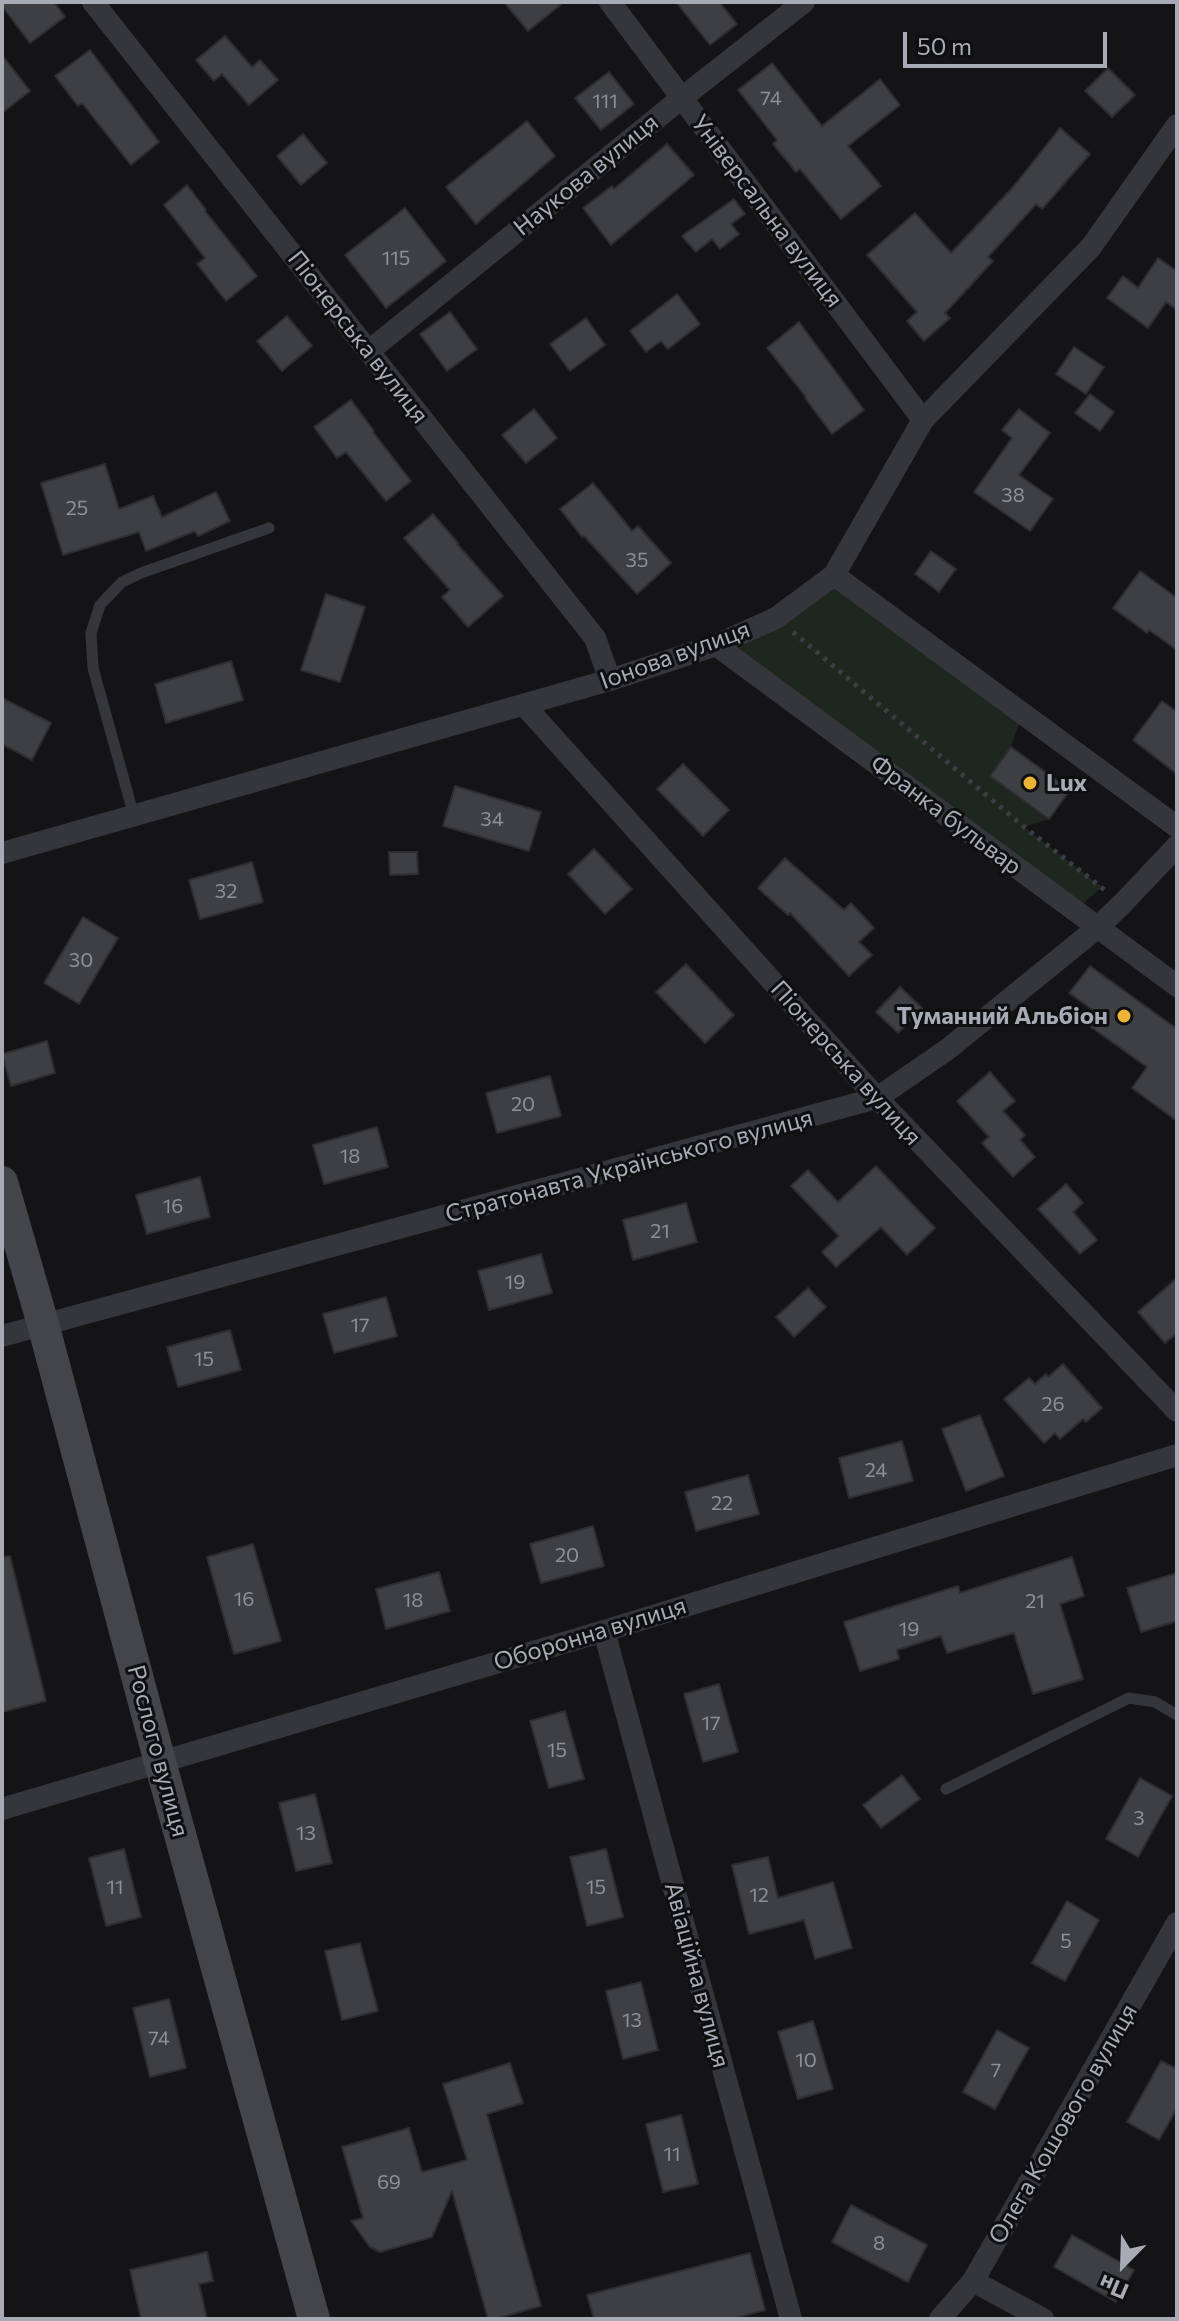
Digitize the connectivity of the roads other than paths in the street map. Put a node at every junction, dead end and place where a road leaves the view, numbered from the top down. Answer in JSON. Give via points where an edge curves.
{"nodes":[{"id":1,"x":93,"y":2,"type":"edge"},
{"id":2,"x":610,"y":2,"type":"edge"},
{"id":3,"x":804,"y":2,"type":"edge"},
{"id":4,"x":683,"y":97,"type":"junction"},
{"id":5,"x":1177,"y":125,"type":"edge"},
{"id":6,"x":369,"y":351,"type":"junction"},
{"id":7,"x":923,"y":420,"type":"junction"},
{"id":8,"x":269,"y":528,"type":"dead end"},
{"id":9,"x":834,"y":575,"type":"junction"},
{"id":10,"x":716,"y":645,"type":"junction"},
{"id":11,"x":610,"y":680,"type":"junction"},
{"id":12,"x":525,"y":706,"type":"junction"},
{"id":13,"x":134,"y":816,"type":"junction"},
{"id":14,"x":1177,"y":827,"type":"edge"},
{"id":15,"x":1177,"y":846,"type":"edge"},
{"id":16,"x":2,"y":853,"type":"edge"},
{"id":17,"x":1097,"y":928,"type":"junction"},
{"id":18,"x":1177,"y":986,"type":"edge"},
{"id":19,"x":877,"y":1098,"type":"junction"},
{"id":20,"x":2,"y":1182,"type":"edge"},
{"id":21,"x":43,"y":1324,"type":"junction"},
{"id":22,"x":2,"y":1336,"type":"edge"},
{"id":23,"x":1177,"y":1411,"type":"edge"},
{"id":24,"x":1177,"y":1455,"type":"edge"},
{"id":25,"x":604,"y":1631,"type":"junction"},
{"id":26,"x":1177,"y":1715,"type":"edge"},
{"id":27,"x":160,"y":1762,"type":"junction"},
{"id":28,"x":946,"y":1789,"type":"dead end"},
{"id":29,"x":2,"y":1809,"type":"edge"},
{"id":30,"x":1177,"y":1923,"type":"edge"},
{"id":31,"x":973,"y":2281,"type":"junction"},
{"id":32,"x":314,"y":2319,"type":"edge"},
{"id":33,"x":791,"y":2319,"type":"edge"},
{"id":34,"x":940,"y":2319,"type":"edge"},
{"id":35,"x":1043,"y":2319,"type":"edge"}],
"edges":[{"from":1,"to":6,"type":"street","name":"Піонерська вулиця"},
{"from":2,"to":4,"type":"street","name":"Універсальна вулиця"},
{"from":3,"to":4,"type":"street","name":"Наукова вулиця"},
{"from":4,"to":6,"type":"street","name":"Наукова вулиця"},
{"from":4,"to":7,"type":"street","name":"Універсальна вулиця"},
{"from":5,"to":7,"type":"street","name":"Іонова вулиця","via":[[1091,247]]},
{"from":6,"to":11,"type":"street","name":"Піонерська вулиця","via":[[595,638]]},
{"from":7,"to":9,"type":"street","name":"Іонова вулиця"},
{"from":8,"to":13,"type":"lane","via":[[141,573],[122,582],[100,605],[91,633],[93,668]]},
{"from":9,"to":10,"type":"street","name":"Іонова вулиця","via":[[776,618]]},
{"from":9,"to":14,"type":"street"},
{"from":10,"to":11,"type":"street","name":"Іонова вулиця"},
{"from":10,"to":17,"type":"street","name":"Франка бульвар"},
{"from":11,"to":12,"type":"street","name":"Іонова вулиця"},
{"from":12,"to":13,"type":"street","name":"Іонова вулиця"},
{"from":12,"to":19,"type":"street","name":"Піонерська вулиця"},
{"from":13,"to":16,"type":"street","name":"Іонова вулиця"},
{"from":15,"to":17,"type":"street","name":"Стратонавта Українського вулиця"},
{"from":17,"to":18,"type":"street","name":"Франка бульвар"},
{"from":17,"to":19,"type":"street","name":"Стратонавта Українського вулиця","via":[[948,1049]]},
{"from":19,"to":21,"type":"street","name":"Стратонавта Українського вулиця"},
{"from":19,"to":23,"type":"street","name":"Піонерська вулиця"},
{"from":20,"to":21,"type":"street","name":"Рослого вулиця"},
{"from":21,"to":22,"type":"street","name":"Стратонавта Українського вулиця"},
{"from":21,"to":27,"type":"street","name":"Рослого вулиця"},
{"from":24,"to":25,"type":"street","name":"Оборонна вулиця"},
{"from":25,"to":27,"type":"street","name":"Оборонна вулиця"},
{"from":25,"to":33,"type":"street","name":"Авіаційна вулиця"},
{"from":26,"to":28,"type":"lane","via":[[1155,1702],[1129,1698]]},
{"from":27,"to":29,"type":"street","name":"Оборонна вулиця"},
{"from":27,"to":32,"type":"street","name":"Рослого вулиця"},
{"from":30,"to":31,"type":"street","name":"Олега Кошового вулиця"},
{"from":31,"to":34,"type":"street","name":"Олега Кошового вулиця"},
{"from":31,"to":35,"type":"street"}]}
